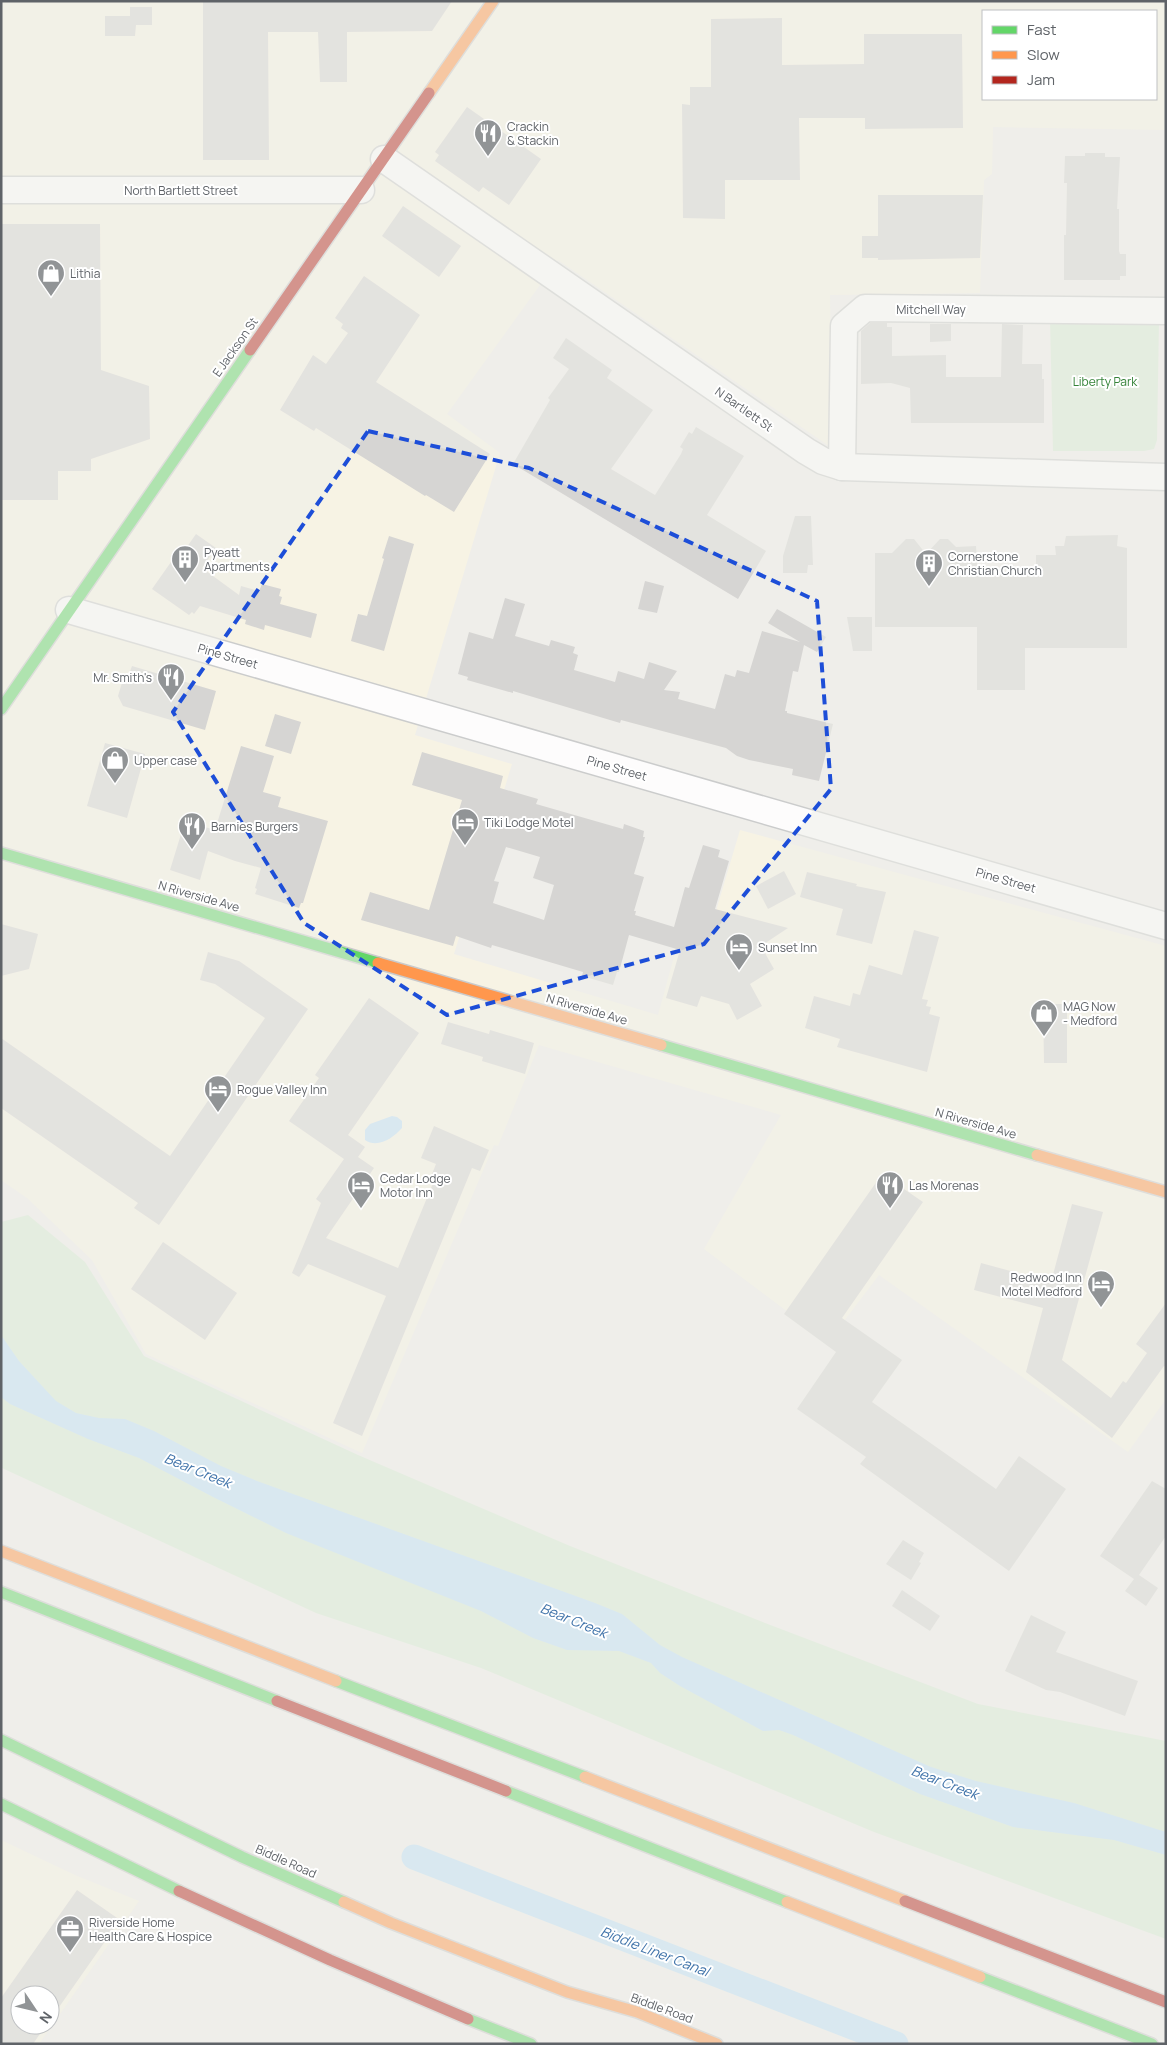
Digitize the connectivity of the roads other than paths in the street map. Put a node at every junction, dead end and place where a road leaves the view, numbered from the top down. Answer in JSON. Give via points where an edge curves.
{"nodes":[{"id":1,"x":493,"y":1,"type":"edge"},
{"id":2,"x":384,"y":159,"type":"junction"},
{"id":3,"x":1,"y":190,"type":"edge"},
{"id":4,"x":361,"y":190,"type":"junction"},
{"id":5,"x":1166,"y":311,"type":"edge"},
{"id":6,"x":842,"y":467,"type":"junction"},
{"id":7,"x":1166,"y":477,"type":"edge"},
{"id":8,"x":69,"y":610,"type":"junction"},
{"id":9,"x":1,"y":709,"type":"edge"},
{"id":10,"x":1,"y":853,"type":"edge"},
{"id":11,"x":1166,"y":926,"type":"edge"},
{"id":12,"x":1166,"y":1192,"type":"edge"},
{"id":13,"x":1,"y":1551,"type":"edge"},
{"id":14,"x":1,"y":1592,"type":"edge"},
{"id":15,"x":1,"y":1740,"type":"edge"},
{"id":16,"x":1,"y":1804,"type":"edge"},
{"id":17,"x":567,"y":1992,"type":"junction"},
{"id":18,"x":1166,"y":2002,"type":"edge"},
{"id":19,"x":618,"y":2018,"type":"dead end"},
{"id":20,"x":532,"y":2044,"type":"edge"},
{"id":21,"x":717,"y":2044,"type":"edge"},
{"id":22,"x":1152,"y":2044,"type":"edge"}],
"edges":[{"from":1,"to":2,"type":"main road","name":"E Jackson St"},
{"from":2,"to":4,"type":"main road","name":"E Jackson St"},
{"from":2,"to":6,"type":"street","name":"N Bartlett St","via":[[806,452]]},
{"from":3,"to":4,"type":"street","name":"North Bartlett Street"},
{"from":4,"to":8,"type":"main road","name":"E Jackson St"},
{"from":5,"to":6,"type":"street","name":"Mitchell Way","via":[[865,308],[844,326]]},
{"from":6,"to":7,"type":"street","name":"N Bartlett St"},
{"from":8,"to":9,"type":"main road","name":"E Jackson St"},
{"from":8,"to":11,"type":"street","name":"Pine Street"},
{"from":10,"to":12,"type":"main road","name":"N Riverside Ave"},
{"from":13,"to":18,"type":"main road"},
{"from":14,"to":22,"type":"main road"},
{"from":15,"to":17,"type":"main road","name":"Biddle Road","via":[[242,1856],[382,1919]]},
{"from":16,"to":20,"type":"main road","via":[[337,1964]]},
{"from":17,"to":19,"type":"main road","name":"Biddle Road"},
{"from":17,"to":21,"type":"main road","name":"Biddle Road","via":[[637,2012]]}]}
